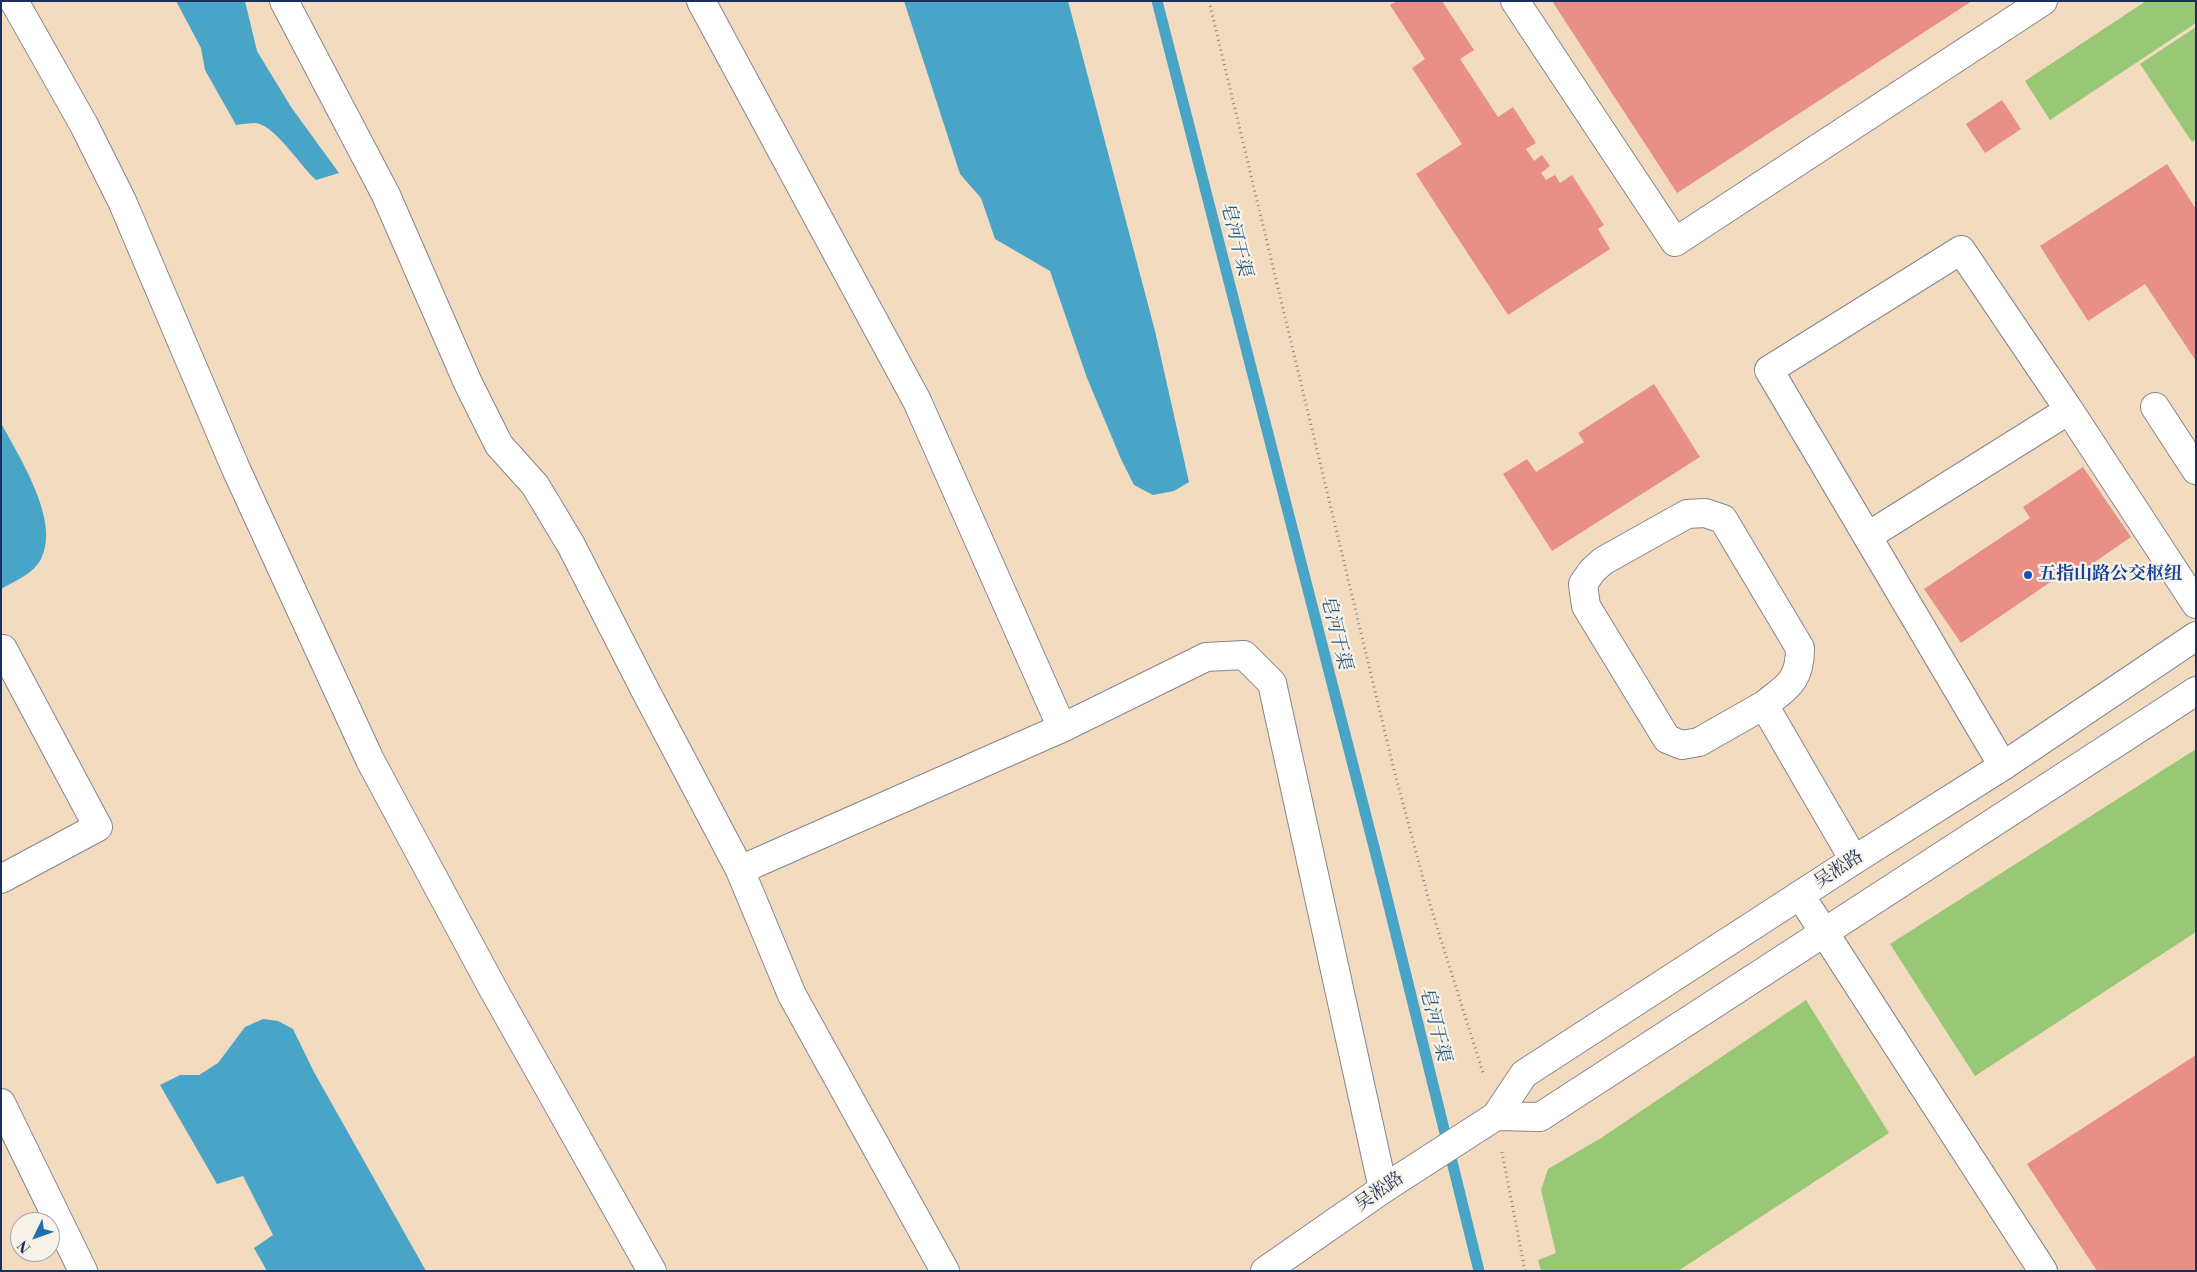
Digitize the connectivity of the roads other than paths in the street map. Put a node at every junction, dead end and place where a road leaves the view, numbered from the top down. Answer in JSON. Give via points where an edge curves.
{"nodes":[{"id":1,"x":14,"y":1,"type":"edge"},
{"id":2,"x":284,"y":1,"type":"edge"},
{"id":3,"x":1516,"y":1,"type":"edge"},
{"id":4,"x":2042,"y":1,"type":"edge"},
{"id":5,"x":710,"y":4,"type":"edge"},
{"id":6,"x":2155,"y":407,"type":"dead end"},
{"id":7,"x":2069,"y":410,"type":"junction"},
{"id":8,"x":2196,"y":470,"type":"edge"},
{"id":9,"x":1868,"y":536,"type":"junction"},
{"id":10,"x":2196,"y":604,"type":"edge"},
{"id":11,"x":2196,"y":636,"type":"edge"},
{"id":12,"x":3,"y":649,"type":"dead end"},
{"id":13,"x":2196,"y":691,"type":"edge"},
{"id":14,"x":1764,"y":705,"type":"junction"},
{"id":15,"x":1062,"y":728,"type":"junction"},
{"id":16,"x":2003,"y":766,"type":"junction"},
{"id":17,"x":1854,"y":860,"type":"junction"},
{"id":18,"x":740,"y":870,"type":"junction"},
{"id":19,"x":1,"y":879,"type":"edge"},
{"id":20,"x":1800,"y":895,"type":"junction"},
{"id":21,"x":1823,"y":932,"type":"junction"},
{"id":22,"x":1,"y":1103,"type":"edge"},
{"id":23,"x":1496,"y":1116,"type":"junction"},
{"id":24,"x":1383,"y":1189,"type":"junction"},
{"id":25,"x":83,"y":1271,"type":"edge"},
{"id":26,"x":652,"y":1271,"type":"edge"},
{"id":27,"x":945,"y":1271,"type":"edge"},
{"id":28,"x":1265,"y":1271,"type":"edge"},
{"id":29,"x":2043,"y":1271,"type":"edge"}],
"edges":[{"from":1,"to":26,"type":"main road","via":[[84,125],[122,201],[236,469],[370,760],[492,987]]},
{"from":2,"to":18,"type":"main road","via":[[386,195],[468,383],[499,445],[535,485],[571,545]]},
{"from":3,"to":4,"type":"main road","via":[[1675,242]]},
{"from":5,"to":15,"type":"main road","via":[[917,401]]},
{"from":6,"to":8,"type":"main road"},
{"from":7,"to":9,"type":"main road"},
{"from":7,"to":9,"type":"main road","via":[[1961,250],[1769,370]]},
{"from":7,"to":10,"type":"main road"},
{"from":9,"to":16,"type":"main road"},
{"from":11,"to":16,"type":"main road","name":"吴淞路"},
{"from":12,"to":19,"type":"main road","via":[[98,827]]},
{"from":13,"to":21,"type":"main road"},
{"from":14,"to":14,"type":"main road","via":[[1699,742],[1682,745],[1667,739],[1586,606],[1583,584],[1592,571],[1603,561],[1687,514],[1705,513],[1723,519],[1800,648],[1800,664],[1792,683]]},
{"from":14,"to":17,"type":"main road"},
{"from":15,"to":18,"type":"main road"},
{"from":15,"to":24,"type":"main road","via":[[1206,657],[1244,655],[1272,683]]},
{"from":16,"to":17,"type":"main road","name":"吴淞路"},
{"from":17,"to":20,"type":"main road","name":"吴淞路"},
{"from":18,"to":27,"type":"main road","via":[[792,995]]},
{"from":20,"to":21,"type":"main road"},
{"from":20,"to":23,"type":"main road","name":"吴淞路","via":[[1524,1074]]},
{"from":21,"to":23,"type":"main road","via":[[1540,1116]]},
{"from":21,"to":29,"type":"main road"},
{"from":22,"to":25,"type":"main road"},
{"from":23,"to":24,"type":"main road","name":"吴淞路"},
{"from":24,"to":28,"type":"main road","name":"吴淞路"}]}
